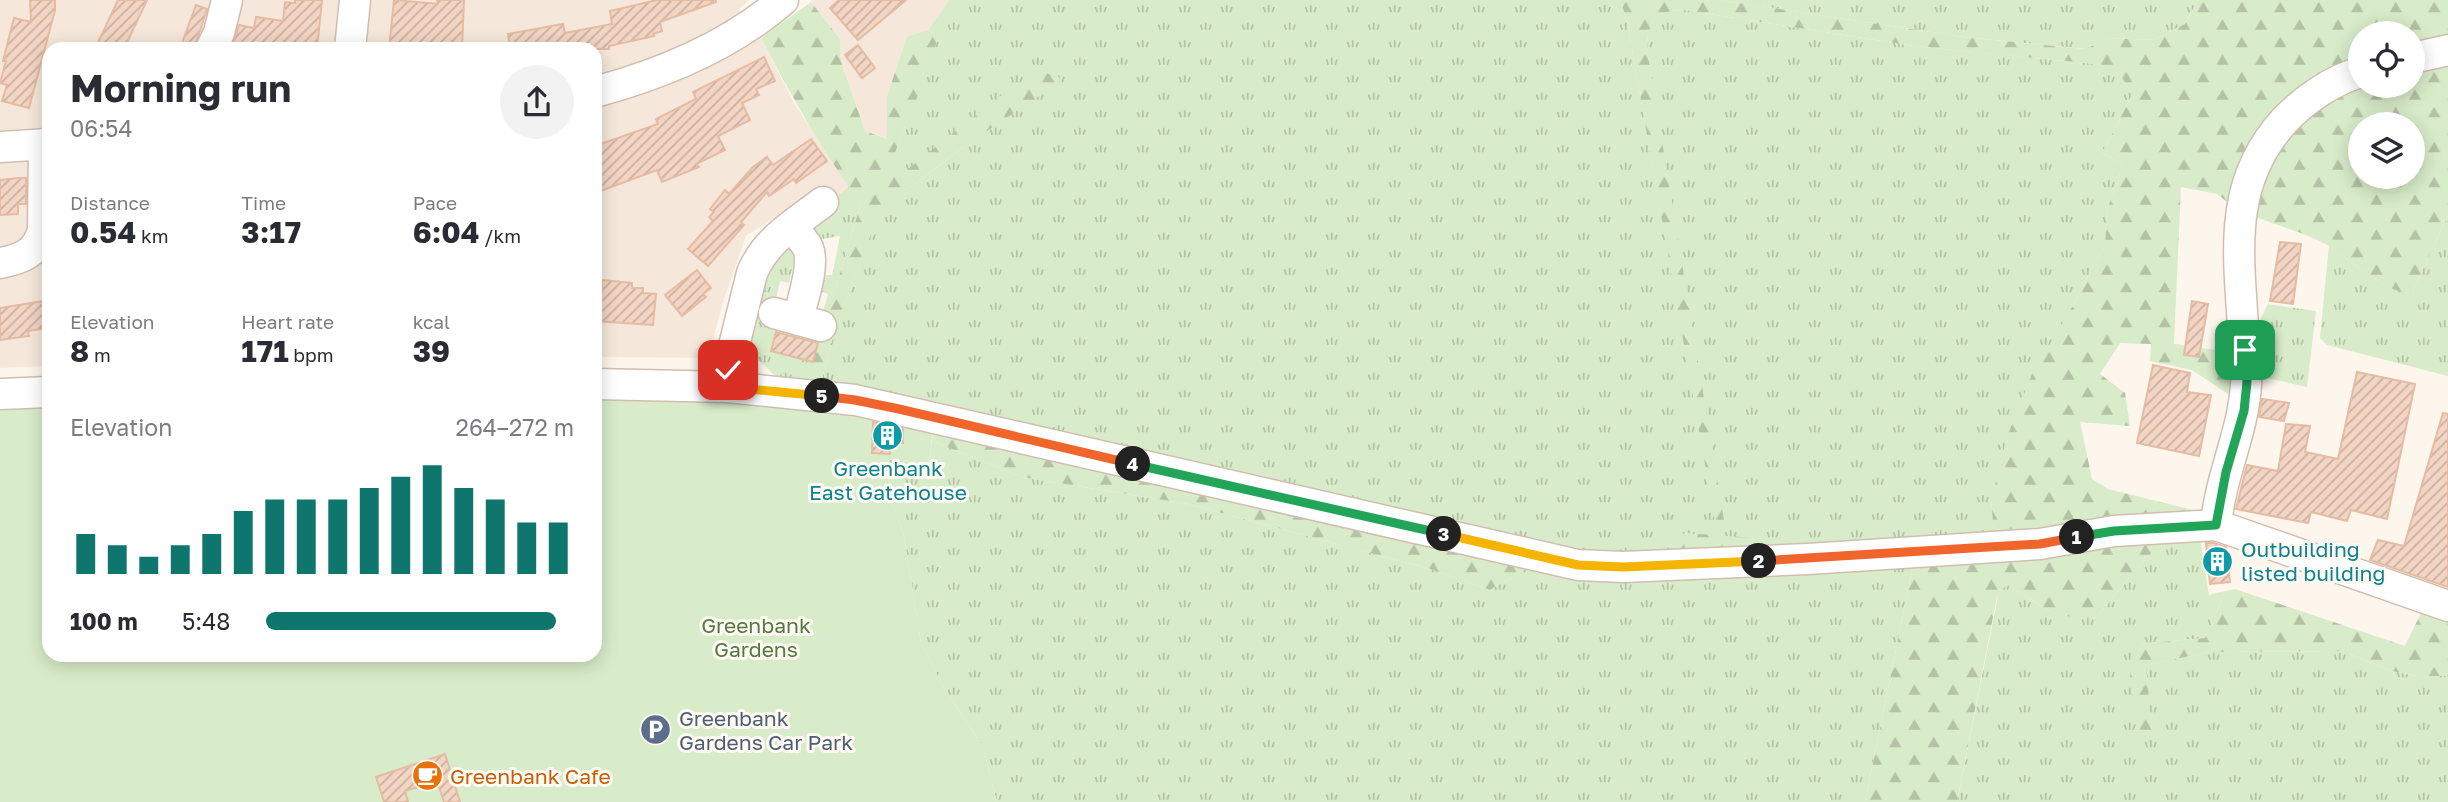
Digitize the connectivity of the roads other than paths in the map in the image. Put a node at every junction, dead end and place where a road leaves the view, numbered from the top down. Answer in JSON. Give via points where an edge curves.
{"nodes":[{"id":1,"x":227,"y":0,"type":"edge"},
{"id":2,"x":355,"y":0,"type":"edge"},
{"id":3,"x":783,"y":0,"type":"edge"},
{"id":4,"x":214,"y":42,"type":"edge"},
{"id":5,"x":351,"y":42,"type":"edge"},
{"id":6,"x":2448,"y":50,"type":"edge"},
{"id":7,"x":2425,"y":55,"type":"edge"},
{"id":8,"x":2348,"y":78,"type":"edge"},
{"id":9,"x":602,"y":90,"type":"edge"},
{"id":10,"x":42,"y":144,"type":"edge"},
{"id":11,"x":0,"y":147,"type":"edge"},
{"id":12,"x":823,"y":201,"type":"dead end"},
{"id":13,"x":791,"y":227,"type":"junction"},
{"id":14,"x":42,"y":245,"type":"edge"},
{"id":15,"x":0,"y":263,"type":"edge"},
{"id":16,"x":798,"y":319,"type":"dead end"},
{"id":17,"x":602,"y":384,"type":"edge"},
{"id":18,"x":728,"y":387,"type":"junction"},
{"id":19,"x":42,"y":392,"type":"edge"},
{"id":20,"x":0,"y":394,"type":"edge"},
{"id":21,"x":2216,"y":525,"type":"junction"},
{"id":22,"x":2448,"y":607,"type":"edge"}],
"edges":[{"from":1,"to":4,"type":"street"},
{"from":2,"to":5,"type":"street"},
{"from":3,"to":9,"type":"street","via":[[742,31],[671,68]]},
{"from":6,"to":7,"type":"street"},
{"from":8,"to":21,"type":"street","via":[[2297,107],[2277,128],[2249,178],[2240,212],[2239,245],[2247,382]]},
{"from":10,"to":11,"type":"street"},
{"from":12,"to":13,"type":"street"},
{"from":13,"to":16,"type":"street","via":[[809,251]]},
{"from":13,"to":18,"type":"street","via":[[769,243],[751,273]]},
{"from":14,"to":15,"type":"street"},
{"from":17,"to":18,"type":"street"},
{"from":18,"to":21,"type":"street","via":[[899,409],[1578,565],[1808,559],[2040,544],[2114,531]]},
{"from":19,"to":20,"type":"street"},
{"from":21,"to":22,"type":"street"}]}
